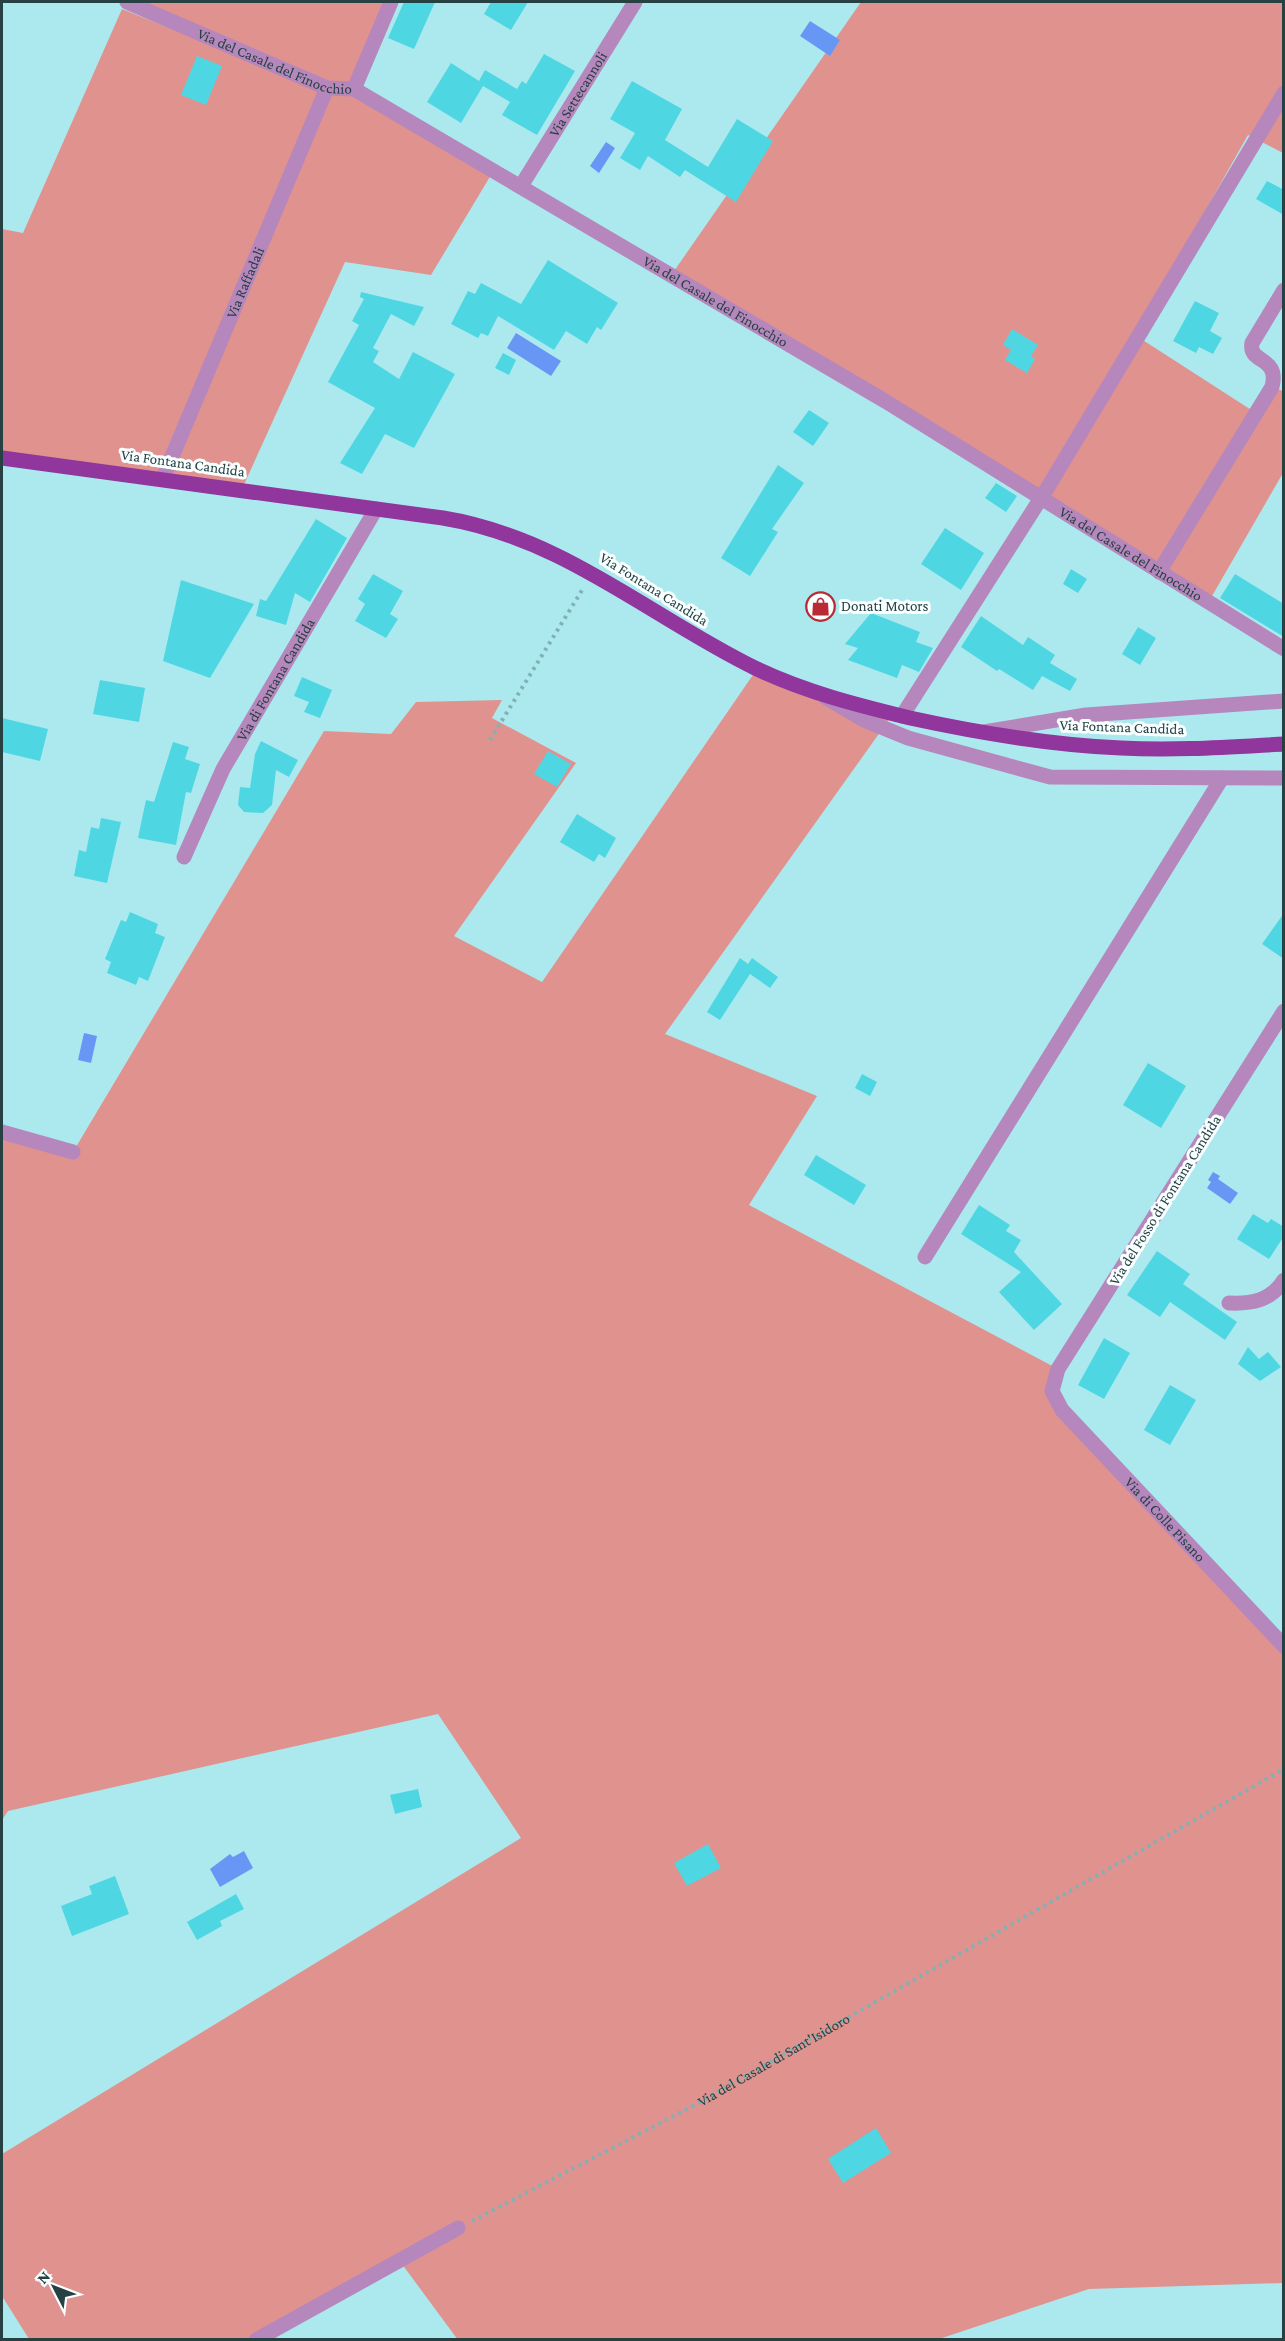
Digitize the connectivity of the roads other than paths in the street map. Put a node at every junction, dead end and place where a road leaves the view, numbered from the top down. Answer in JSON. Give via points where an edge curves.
{"nodes":[{"id":1,"x":127,"y":2,"type":"edge"},
{"id":2,"x":391,"y":2,"type":"edge"},
{"id":3,"x":635,"y":2,"type":"edge"},
{"id":4,"x":327,"y":88,"type":"junction"},
{"id":5,"x":354,"y":89,"type":"junction"},
{"id":6,"x":1284,"y":93,"type":"edge"},
{"id":7,"x":521,"y":186,"type":"junction"},
{"id":8,"x":1284,"y":290,"type":"edge"},
{"id":9,"x":2,"y":458,"type":"edge"},
{"id":10,"x":163,"y":478,"type":"junction"},
{"id":11,"x":1041,"y":499,"type":"junction"},
{"id":12,"x":376,"y":509,"type":"junction"},
{"id":13,"x":1159,"y":572,"type":"junction"},
{"id":14,"x":1284,"y":649,"type":"edge"},
{"id":15,"x":823,"y":695,"type":"junction"},
{"id":16,"x":1284,"y":701,"type":"edge"},
{"id":17,"x":902,"y":716,"type":"junction"},
{"id":18,"x":978,"y":733,"type":"junction"},
{"id":19,"x":1284,"y":744,"type":"edge"},
{"id":20,"x":1222,"y":778,"type":"junction"},
{"id":21,"x":1284,"y":778,"type":"edge"},
{"id":22,"x":184,"y":857,"type":"dead end"},
{"id":23,"x":1284,"y":1011,"type":"edge"},
{"id":24,"x":2,"y":1132,"type":"edge"},
{"id":25,"x":73,"y":1152,"type":"dead end"},
{"id":26,"x":925,"y":1257,"type":"dead end"},
{"id":27,"x":1284,"y":1280,"type":"edge"},
{"id":28,"x":1229,"y":1303,"type":"dead end"},
{"id":29,"x":1052,"y":1391,"type":"joint"},
{"id":30,"x":1284,"y":1646,"type":"edge"},
{"id":31,"x":458,"y":2228,"type":"road end"},
{"id":32,"x":256,"y":2340,"type":"edge"}],
"edges":[{"from":1,"to":4,"type":"street","name":"Via del Casale del Finocchio"},
{"from":2,"to":5,"type":"street"},
{"from":3,"to":7,"type":"street","name":"Via Settecannoli"},
{"from":4,"to":5,"type":"street","name":"Via del Casale del Finocchio"},
{"from":4,"to":10,"type":"street","name":"Via Raffadali"},
{"from":5,"to":7,"type":"street","name":"Via del Casale del Finocchio"},
{"from":6,"to":11,"type":"street"},
{"from":7,"to":11,"type":"street","name":"Via del Casale del Finocchio"},
{"from":8,"to":13,"type":"street","via":[[1251,350],[1271,367],[1272,387]]},
{"from":9,"to":10,"type":"main road","name":"Via Fontana Candida"},
{"from":10,"to":12,"type":"main road","name":"Via Fontana Candida"},
{"from":11,"to":13,"type":"street","name":"Via del Casale del Finocchio"},
{"from":11,"to":17,"type":"street"},
{"from":12,"to":15,"type":"main road","name":"Via Fontana Candida","via":[[454,519],[545,549],[594,573],[713,646],[757,669]]},
{"from":12,"to":22,"type":"street","name":"Via di Fontana Candida","via":[[223,769]]},
{"from":13,"to":14,"type":"street","name":"Via del Casale del Finocchio"},
{"from":15,"to":17,"type":"main road","name":"Via Fontana Candida"},
{"from":15,"to":20,"type":"street","via":[[852,714],[908,738],[1044,776]]},
{"from":16,"to":18,"type":"street","via":[[1086,715]]},
{"from":17,"to":18,"type":"main road","name":"Via Fontana Candida"},
{"from":18,"to":19,"type":"main road","name":"Via Fontana Candida","via":[[1121,748]]},
{"from":20,"to":21,"type":"street"},
{"from":20,"to":26,"type":"street"},
{"from":23,"to":29,"type":"street","name":"Via del Fosso di Fontana Candida","via":[[1058,1369]]},
{"from":24,"to":25,"type":"street"},
{"from":27,"to":28,"type":"street","via":[[1260,1301]]},
{"from":29,"to":30,"type":"street","name":"Via di Colle Pisano","via":[[1062,1410]]},
{"from":31,"to":32,"type":"street"}]}
